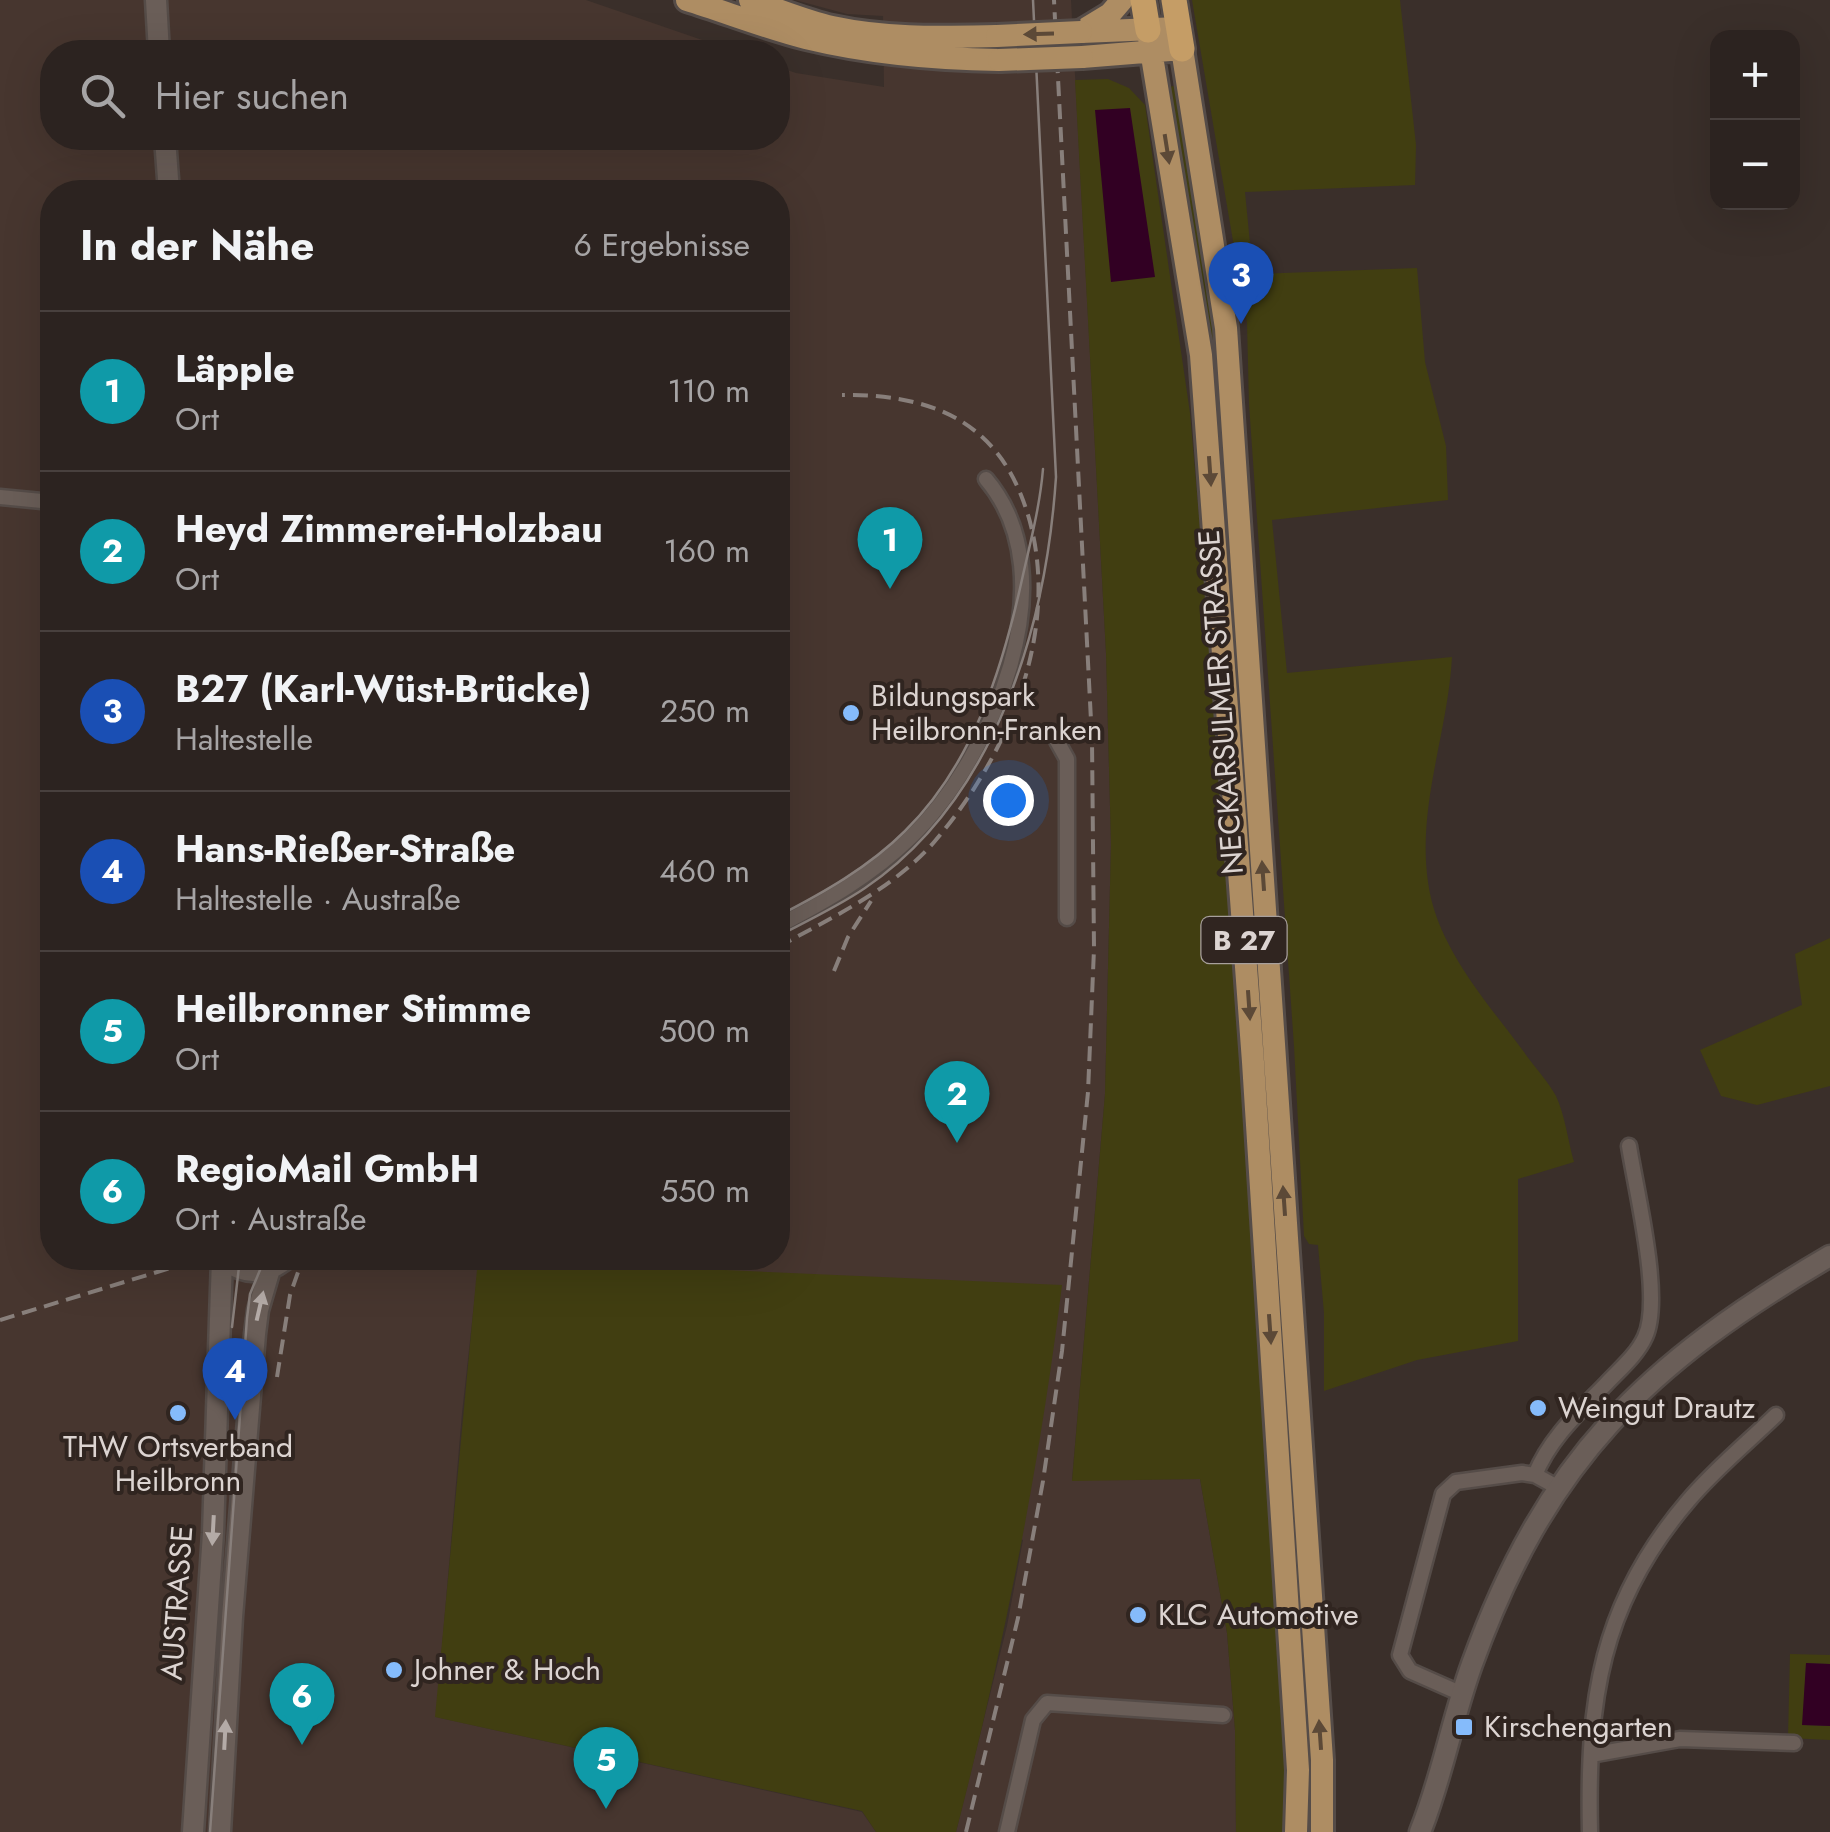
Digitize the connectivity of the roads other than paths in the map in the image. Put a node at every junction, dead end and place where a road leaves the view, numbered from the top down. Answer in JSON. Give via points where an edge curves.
{"nodes":[{"id":1,"x":156,"y":0,"type":"edge"},
{"id":2,"x":687,"y":0,"type":"edge"},
{"id":3,"x":750,"y":0,"type":"edge"},
{"id":4,"x":1122,"y":0,"type":"edge"},
{"id":5,"x":1143,"y":0,"type":"edge"},
{"id":6,"x":1174,"y":0,"type":"edge"},
{"id":7,"x":1081,"y":32,"type":"junction"},
{"id":8,"x":1181,"y":39,"type":"junction"},
{"id":9,"x":159,"y":40,"type":"edge"},
{"id":10,"x":1150,"y":41,"type":"junction"},
{"id":11,"x":166,"y":150,"type":"edge"},
{"id":12,"x":168,"y":180,"type":"edge"},
{"id":13,"x":986,"y":479,"type":"dead end"},
{"id":14,"x":0,"y":498,"type":"edge"},
{"id":15,"x":40,"y":501,"type":"edge"},
{"id":16,"x":1057,"y":741,"type":"dead end"},
{"id":17,"x":1067,"y":918,"type":"dead end"},
{"id":18,"x":790,"y":920,"type":"edge"},
{"id":19,"x":1629,"y":1146,"type":"dead end"},
{"id":20,"x":1830,"y":1256,"type":"edge"},
{"id":21,"x":223,"y":1270,"type":"edge"},
{"id":22,"x":276,"y":1270,"type":"edge"},
{"id":23,"x":1776,"y":1414,"type":"dead end"},
{"id":24,"x":1535,"y":1475,"type":"junction"},
{"id":25,"x":1557,"y":1487,"type":"junction"},
{"id":26,"x":1462,"y":1694,"type":"junction"},
{"id":27,"x":1223,"y":1715,"type":"dead end"},
{"id":28,"x":1794,"y":1743,"type":"dead end"},
{"id":29,"x":1590,"y":1755,"type":"junction"},
{"id":30,"x":193,"y":1832,"type":"edge"},
{"id":31,"x":220,"y":1832,"type":"edge"},
{"id":32,"x":1007,"y":1832,"type":"edge"},
{"id":33,"x":1296,"y":1832,"type":"edge"},
{"id":34,"x":1322,"y":1832,"type":"edge"},
{"id":35,"x":1420,"y":1832,"type":"edge"},
{"id":36,"x":1590,"y":1832,"type":"edge"}],
"edges":[{"from":1,"to":9,"type":"main road"},
{"from":2,"to":10,"type":"main road","bridge":true,"via":[[804,37],[931,58],[1082,57]]},
{"from":7,"to":3,"type":"main road","one_way":true,"bridge":true,"via":[[930,38],[864,32]]},
{"from":4,"to":7,"type":"main road"},
{"from":5,"to":10,"type":"highway","number":"B 27"},
{"from":6,"to":8,"type":"highway","number":"B 27"},
{"from":7,"to":10,"type":"main road"},
{"from":8,"to":10,"type":"main road"},
{"from":34,"to":8,"type":"main road","name":"NECKARSULMER STRASSE","number":"B 27","one_way":true,"via":[[1229,362]]},
{"from":10,"to":33,"type":"main road","name":"NECKARSULMER STRASSE","number":"B 27","one_way":true,"via":[[1201,355],[1253,1062],[1298,1770]]},
{"from":11,"to":12,"type":"main road"},
{"from":13,"to":18,"type":"street","via":[[1016,529],[1023,598],[1014,650],[991,714],[958,779],[912,836],[859,881]]},
{"from":14,"to":15,"type":"street"},
{"from":16,"to":17,"type":"street","via":[[1066,759]]},
{"from":19,"to":24,"type":"street","via":[[1652,1315],[1642,1343],[1553,1441]]},
{"from":20,"to":25,"type":"main road","via":[[1722,1324],[1660,1373],[1606,1425]]},
{"from":21,"to":30,"type":"main road","name":"AUSTRASSE","one_way":true},
{"from":31,"to":22,"type":"main road","name":"AUSTRASSE","one_way":true,"via":[[255,1334]]},
{"from":23,"to":29,"type":"street","via":[[1690,1498],[1644,1561],[1607,1642]]},
{"from":24,"to":25,"type":"street"},
{"from":24,"to":26,"type":"street","via":[[1456,1482],[1442,1494],[1400,1655],[1410,1671]]},
{"from":25,"to":26,"type":"main road","via":[[1512,1572]]},
{"from":26,"to":35,"type":"main road"},
{"from":27,"to":32,"type":"street","via":[[1047,1703],[1033,1720]]},
{"from":28,"to":29,"type":"street","via":[[1680,1739]]},
{"from":29,"to":36,"type":"street"}]}
